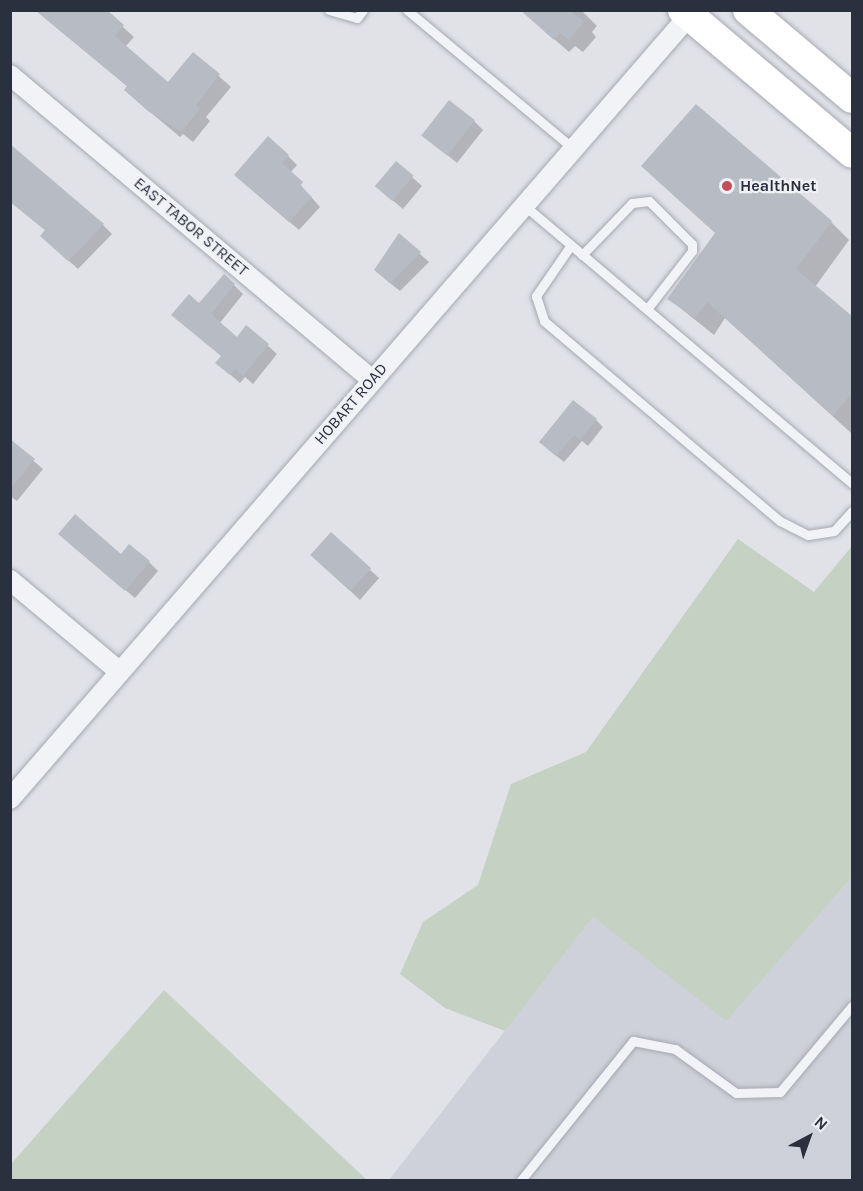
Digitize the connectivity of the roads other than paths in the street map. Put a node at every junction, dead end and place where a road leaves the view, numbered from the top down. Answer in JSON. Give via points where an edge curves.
{"nodes":[{"id":1,"x":329,"y":10,"type":"edge"},
{"id":2,"x":363,"y":10,"type":"edge"},
{"id":3,"x":407,"y":10,"type":"edge"},
{"id":4,"x":748,"y":10,"type":"edge"},
{"id":5,"x":689,"y":12,"type":"edge"},
{"id":6,"x":10,"y":75,"type":"edge"},
{"id":7,"x":852,"y":98,"type":"edge"},
{"id":8,"x":575,"y":150,"type":"junction"},
{"id":9,"x":852,"y":153,"type":"edge"},
{"id":10,"x":525,"y":206,"type":"junction"},
{"id":11,"x":571,"y":245,"type":"junction"},
{"id":12,"x":582,"y":255,"type":"junction"},
{"id":13,"x":647,"y":309,"type":"junction"},
{"id":14,"x":372,"y":380,"type":"junction"},
{"id":15,"x":852,"y":483,"type":"edge"},
{"id":16,"x":852,"y":511,"type":"edge"},
{"id":17,"x":10,"y":580,"type":"edge"},
{"id":18,"x":120,"y":672,"type":"junction"},
{"id":19,"x":10,"y":799,"type":"edge"},
{"id":20,"x":852,"y":1005,"type":"edge"},
{"id":21,"x":521,"y":1180,"type":"edge"}],
"edges":[{"from":1,"to":2,"type":"lane","via":[[357,18]]},
{"from":3,"to":8,"type":"lane"},
{"from":4,"to":7,"type":"main road"},
{"from":5,"to":8,"type":"street","name":"HOBART ROAD"},
{"from":5,"to":9,"type":"main road"},
{"from":6,"to":14,"type":"street","name":"EAST TABOR STREET"},
{"from":8,"to":10,"type":"street","name":"HOBART ROAD"},
{"from":10,"to":11,"type":"lane"},
{"from":10,"to":14,"type":"street","name":"HOBART ROAD"},
{"from":11,"to":12,"type":"lane"},
{"from":11,"to":16,"type":"lane","via":[[536,297],[544,321],[780,521],[808,535],[834,531]]},
{"from":12,"to":13,"type":"lane"},
{"from":12,"to":13,"type":"lane","via":[[632,203],[649,201],[692,244],[692,251]]},
{"from":13,"to":15,"type":"lane"},
{"from":14,"to":18,"type":"street","name":"HOBART ROAD"},
{"from":17,"to":18,"type":"street"},
{"from":18,"to":19,"type":"street","name":"HOBART ROAD"},
{"from":20,"to":21,"type":"lane","via":[[780,1092],[736,1094],[675,1049],[633,1041]]}]}
